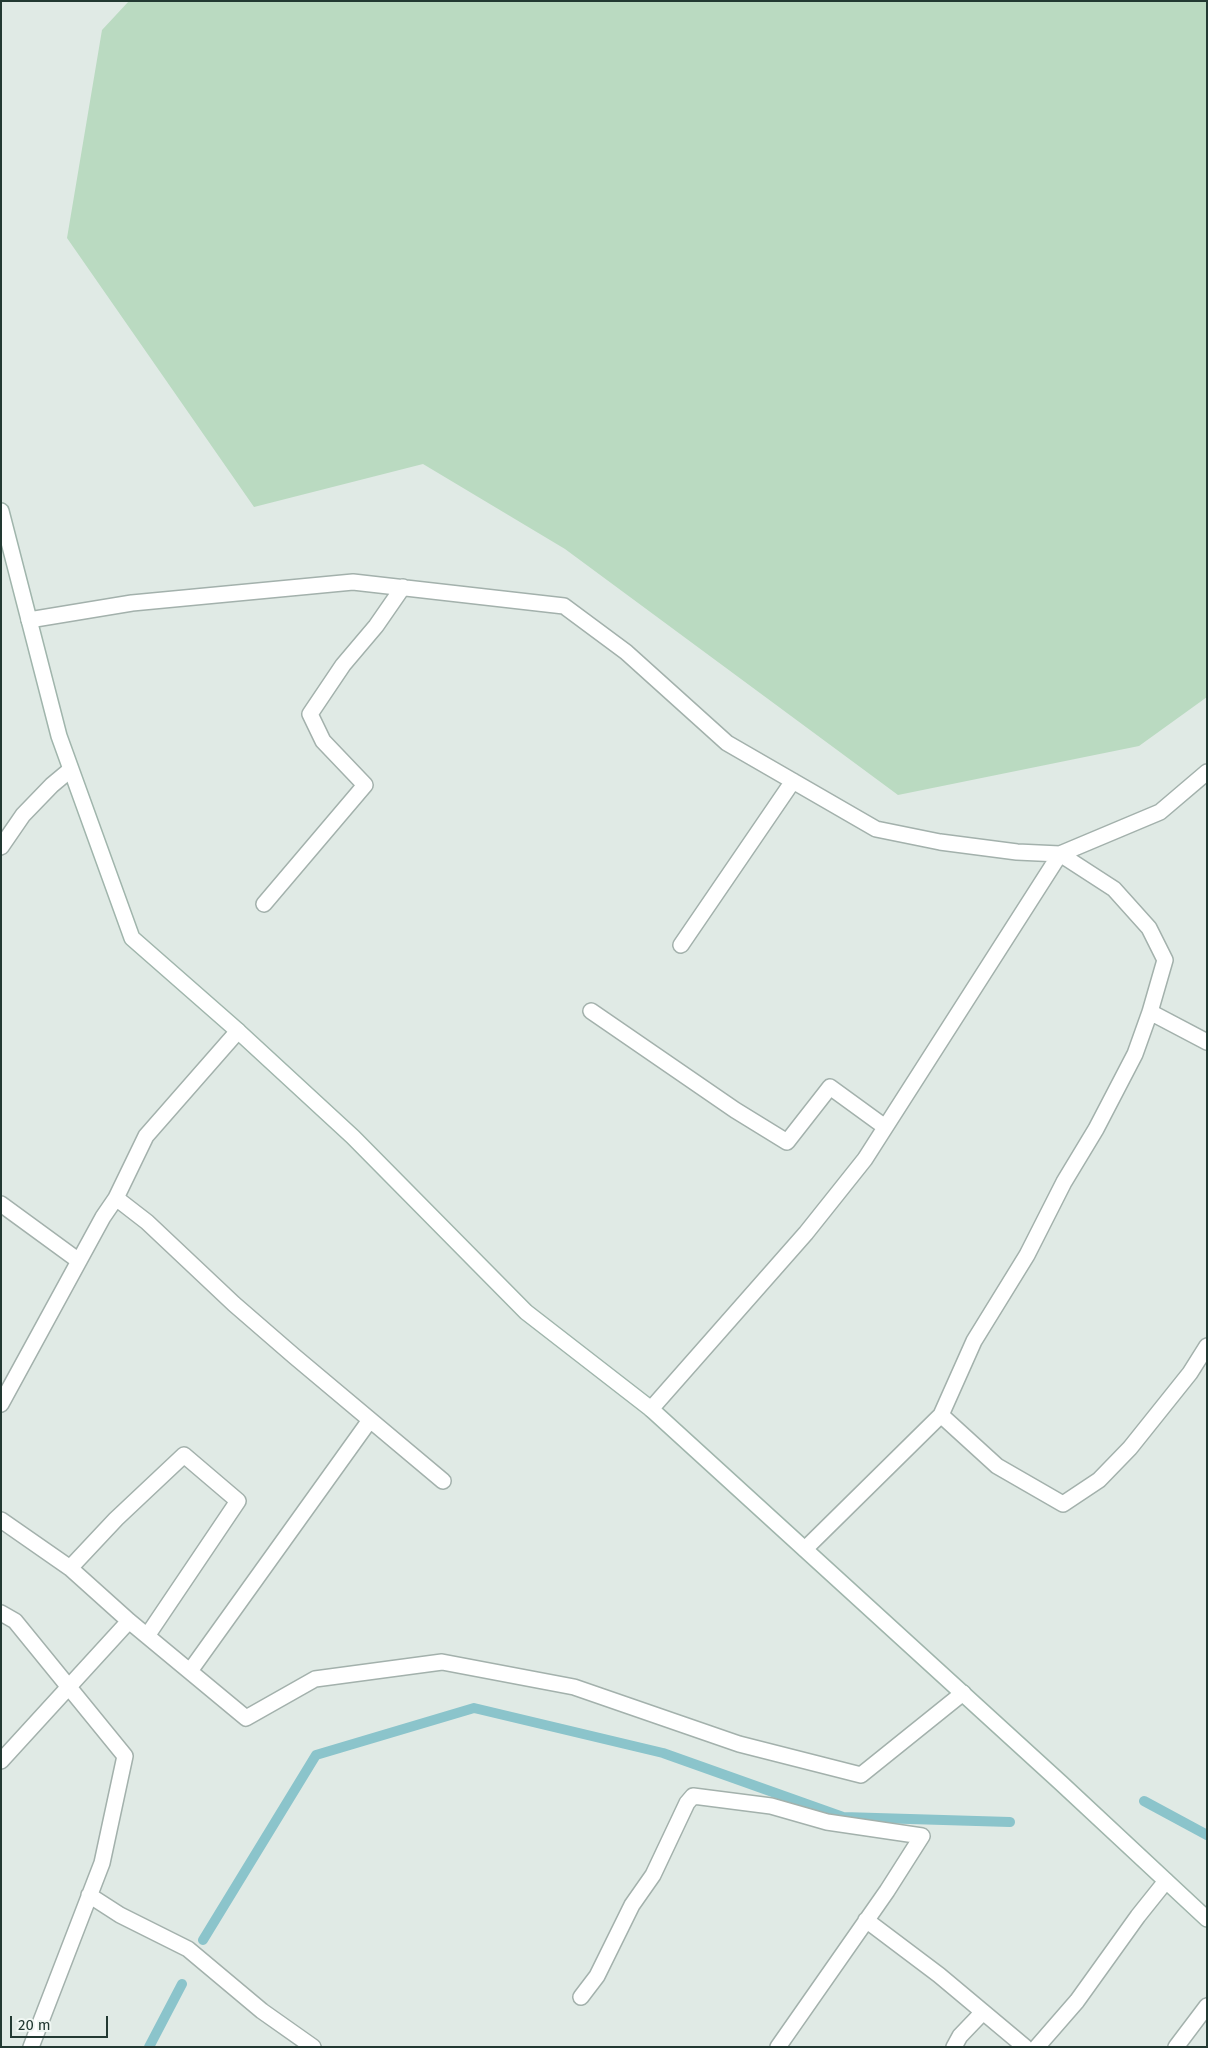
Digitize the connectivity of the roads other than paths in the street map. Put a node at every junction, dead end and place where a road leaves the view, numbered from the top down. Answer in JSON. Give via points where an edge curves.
{"nodes":[{"id":1,"x":1,"y":511,"type":"edge"},
{"id":2,"x":403,"y":587,"type":"junction"},
{"id":3,"x":29,"y":620,"type":"junction"},
{"id":4,"x":70,"y":770,"type":"junction"},
{"id":5,"x":1207,"y":772,"type":"edge"},
{"id":6,"x":793,"y":781,"type":"junction"},
{"id":7,"x":1,"y":846,"type":"edge"},
{"id":8,"x":1060,"y":854,"type":"junction"},
{"id":9,"x":264,"y":904,"type":"dead end"},
{"id":10,"x":681,"y":945,"type":"dead end"},
{"id":11,"x":591,"y":1011,"type":"dead end"},
{"id":12,"x":1150,"y":1012,"type":"junction"},
{"id":13,"x":238,"y":1031,"type":"junction"},
{"id":14,"x":1207,"y":1042,"type":"edge"},
{"id":15,"x":885,"y":1127,"type":"junction"},
{"id":16,"x":116,"y":1198,"type":"junction"},
{"id":17,"x":1,"y":1204,"type":"edge"},
{"id":18,"x":78,"y":1261,"type":"junction"},
{"id":19,"x":1207,"y":1346,"type":"edge"},
{"id":20,"x":5,"y":1386,"type":"edge"},
{"id":21,"x":1,"y":1404,"type":"edge"},
{"id":22,"x":651,"y":1409,"type":"junction"},
{"id":23,"x":941,"y":1415,"type":"junction"},
{"id":24,"x":370,"y":1420,"type":"junction"},
{"id":25,"x":442,"y":1481,"type":"dead end"},
{"id":26,"x":1,"y":1520,"type":"edge"},
{"id":27,"x":805,"y":1549,"type":"junction"},
{"id":28,"x":70,"y":1568,"type":"junction"},
{"id":29,"x":1,"y":1613,"type":"edge"},
{"id":30,"x":129,"y":1621,"type":"junction"},
{"id":31,"x":147,"y":1636,"type":"junction"},
{"id":32,"x":190,"y":1671,"type":"junction"},
{"id":33,"x":69,"y":1687,"type":"junction"},
{"id":34,"x":962,"y":1693,"type":"junction"},
{"id":35,"x":1,"y":1761,"type":"edge"},
{"id":36,"x":1166,"y":1881,"type":"junction"},
{"id":37,"x":89,"y":1895,"type":"junction"},
{"id":38,"x":1207,"y":1919,"type":"edge"},
{"id":39,"x":866,"y":1920,"type":"junction"},
{"id":40,"x":581,"y":1996,"type":"dead end"},
{"id":41,"x":1207,"y":2006,"type":"edge"},
{"id":42,"x":983,"y":2012,"type":"junction"},
{"id":43,"x":31,"y":2047,"type":"edge"},
{"id":44,"x":313,"y":2047,"type":"edge"},
{"id":45,"x":778,"y":2047,"type":"edge"},
{"id":46,"x":954,"y":2047,"type":"edge"},
{"id":47,"x":1025,"y":2047,"type":"edge"},
{"id":48,"x":1037,"y":2047,"type":"edge"},
{"id":49,"x":1176,"y":2047,"type":"edge"}],
"edges":[{"from":1,"to":3,"type":"street"},
{"from":2,"to":3,"type":"street","via":[[353,582],[132,603]]},
{"from":2,"to":6,"type":"street","via":[[564,606],[626,652],[727,743]]},
{"from":2,"to":9,"type":"street","via":[[310,714],[323,741],[365,786]]},
{"from":3,"to":4,"type":"street"},
{"from":4,"to":7,"type":"street","via":[[23,815]]},
{"from":4,"to":13,"type":"street","via":[[132,938]]},
{"from":5,"to":8,"type":"street","via":[[1160,812]]},
{"from":6,"to":8,"type":"street","via":[[876,829],[940,842]]},
{"from":6,"to":10,"type":"street"},
{"from":8,"to":12,"type":"street","via":[[1114,888],[1149,928],[1165,960]]},
{"from":8,"to":15,"type":"street"},
{"from":11,"to":15,"type":"street","via":[[787,1142],[830,1088]]},
{"from":12,"to":14,"type":"street"},
{"from":12,"to":23,"type":"street","via":[[1135,1054],[1101,1121],[1064,1182],[1027,1255],[974,1341]]},
{"from":13,"to":16,"type":"street","via":[[146,1136]]},
{"from":13,"to":22,"type":"street","via":[[353,1137],[526,1312]]},
{"from":15,"to":22,"type":"street","via":[[806,1232]]},
{"from":16,"to":18,"type":"street"},
{"from":16,"to":24,"type":"street"},
{"from":17,"to":18,"type":"street"},
{"from":18,"to":20,"type":"street"},
{"from":19,"to":23,"type":"street","via":[[1190,1373],[1130,1448],[1099,1480],[1063,1504],[997,1466]]},
{"from":20,"to":21,"type":"street"},
{"from":22,"to":27,"type":"street"},
{"from":23,"to":27,"type":"street"},
{"from":24,"to":25,"type":"street"},
{"from":24,"to":32,"type":"street"},
{"from":26,"to":28,"type":"street"},
{"from":27,"to":34,"type":"street"},
{"from":28,"to":30,"type":"street"},
{"from":28,"to":31,"type":"street","via":[[184,1455],[238,1501]]},
{"from":29,"to":33,"type":"street","via":[[15,1621]]},
{"from":30,"to":31,"type":"street"},
{"from":30,"to":33,"type":"street"},
{"from":31,"to":32,"type":"street"},
{"from":32,"to":34,"type":"street","via":[[246,1718],[315,1679],[442,1662],[574,1687],[739,1744],[862,1775]]},
{"from":33,"to":35,"type":"street"},
{"from":33,"to":37,"type":"street","via":[[125,1756],[102,1863]]},
{"from":34,"to":36,"type":"street"},
{"from":36,"to":38,"type":"street"},
{"from":36,"to":48,"type":"street","via":[[1077,2002]]},
{"from":37,"to":43,"type":"street"},
{"from":37,"to":44,"type":"street","via":[[120,1915],[188,1949],[262,2011]]},
{"from":39,"to":40,"type":"street","via":[[922,1836],[827,1822],[771,1806],[693,1796],[597,1976]]},
{"from":39,"to":42,"type":"street"},
{"from":39,"to":45,"type":"street"},
{"from":41,"to":49,"type":"street"},
{"from":42,"to":46,"type":"street"},
{"from":42,"to":47,"type":"street"}]}
